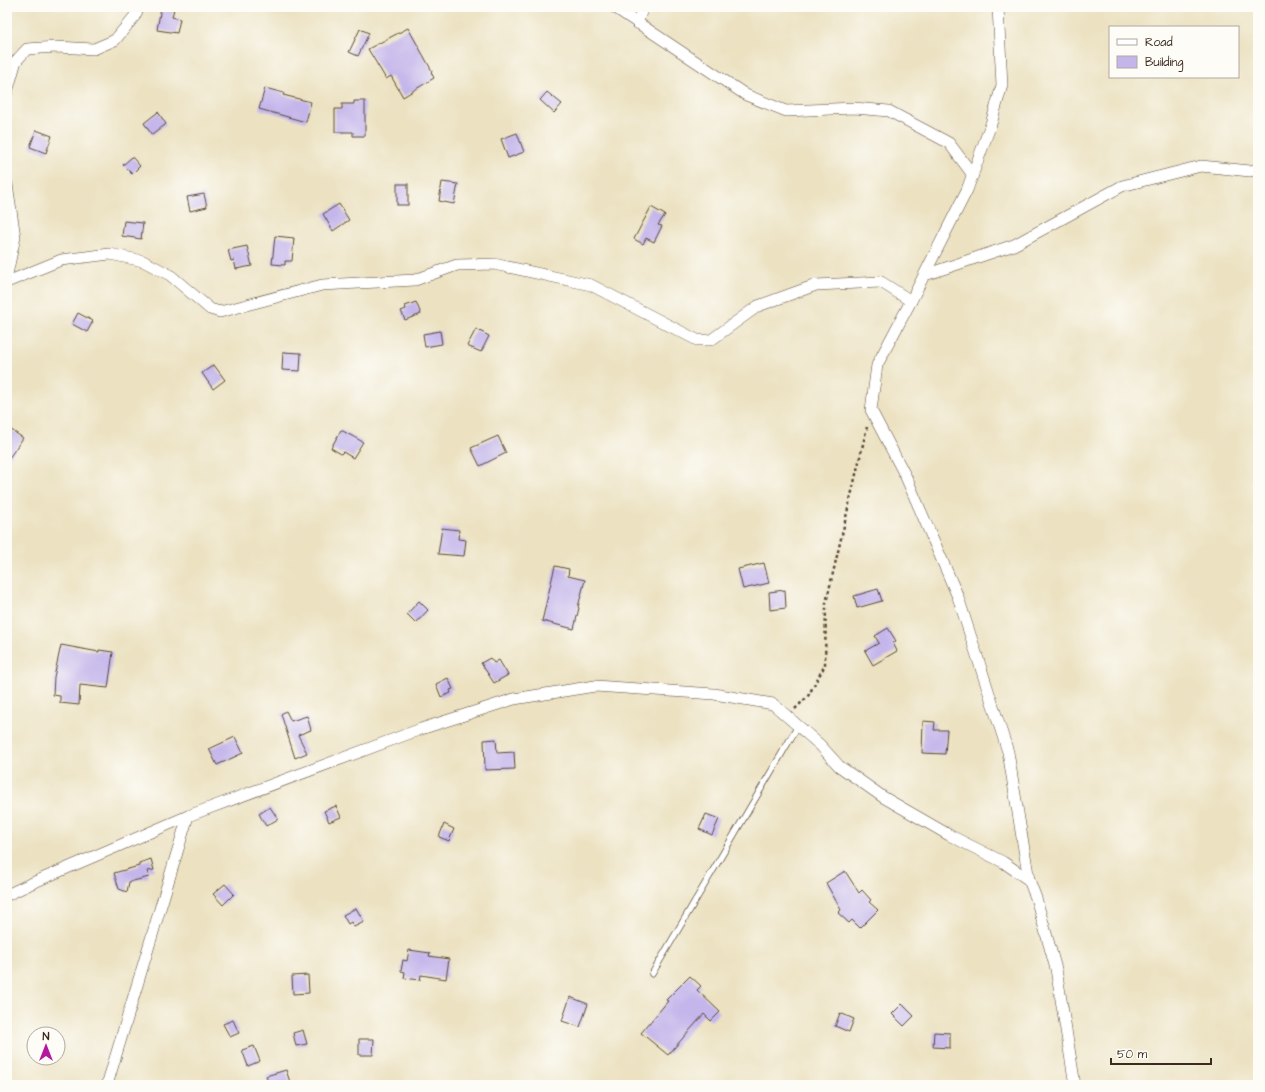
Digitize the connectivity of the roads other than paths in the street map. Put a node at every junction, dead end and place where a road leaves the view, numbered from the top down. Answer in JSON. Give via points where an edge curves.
{"nodes":[{"id":1,"x":139,"y":7,"type":"edge"},
{"id":2,"x":614,"y":7,"type":"edge"},
{"id":3,"x":643,"y":7,"type":"edge"},
{"id":4,"x":998,"y":7,"type":"edge"},
{"id":5,"x":637,"y":23,"type":"junction"},
{"id":6,"x":7,"y":92,"type":"edge"},
{"id":7,"x":1258,"y":169,"type":"edge"},
{"id":8,"x":973,"y":175,"type":"junction"},
{"id":9,"x":7,"y":184,"type":"edge"},
{"id":10,"x":7,"y":274,"type":"edge"},
{"id":11,"x":925,"y":275,"type":"junction"},
{"id":12,"x":7,"y":282,"type":"edge"},
{"id":13,"x":911,"y":301,"type":"junction"},
{"id":14,"x":798,"y":726,"type":"junction"},
{"id":15,"x":188,"y":816,"type":"junction"},
{"id":16,"x":1029,"y":880,"type":"junction"},
{"id":17,"x":7,"y":896,"type":"edge"},
{"id":18,"x":652,"y":974,"type":"dead end"},
{"id":19,"x":107,"y":1085,"type":"edge"},
{"id":20,"x":1075,"y":1085,"type":"edge"}],
"edges":[{"from":1,"to":6,"type":"street","via":[[115,40],[94,49],[27,49],[16,61]]},
{"from":2,"to":5,"type":"street"},
{"from":3,"to":5,"type":"street"},
{"from":4,"to":8,"type":"street","via":[[1002,85]]},
{"from":5,"to":8,"type":"street","via":[[746,95],[786,111],[854,108],[889,111],[949,143]]},
{"from":7,"to":11,"type":"street","via":[[1250,171],[1201,166],[1122,186],[1014,245]]},
{"from":8,"to":11,"type":"street"},
{"from":9,"to":10,"type":"street","via":[[15,237]]},
{"from":11,"to":13,"type":"street"},
{"from":12,"to":13,"type":"street","via":[[61,260],[110,254],[143,261],[170,275],[210,309],[220,312],[322,285],[415,280],[457,265],[494,264],[591,285],[697,340],[711,340],[758,306],[816,285],[881,282]]},
{"from":13,"to":16,"type":"street","via":[[877,365],[870,410],[906,477],[958,597],[1008,752]]},
{"from":14,"to":15,"type":"street","via":[[773,704],[714,694],[595,686],[514,699],[421,729]]},
{"from":14,"to":16,"type":"street","via":[[839,766],[883,796],[1003,862]]},
{"from":14,"to":18,"type":"lane"},
{"from":15,"to":17,"type":"street"},
{"from":15,"to":19,"type":"street"},
{"from":16,"to":20,"type":"street","via":[[1056,969]]}]}
